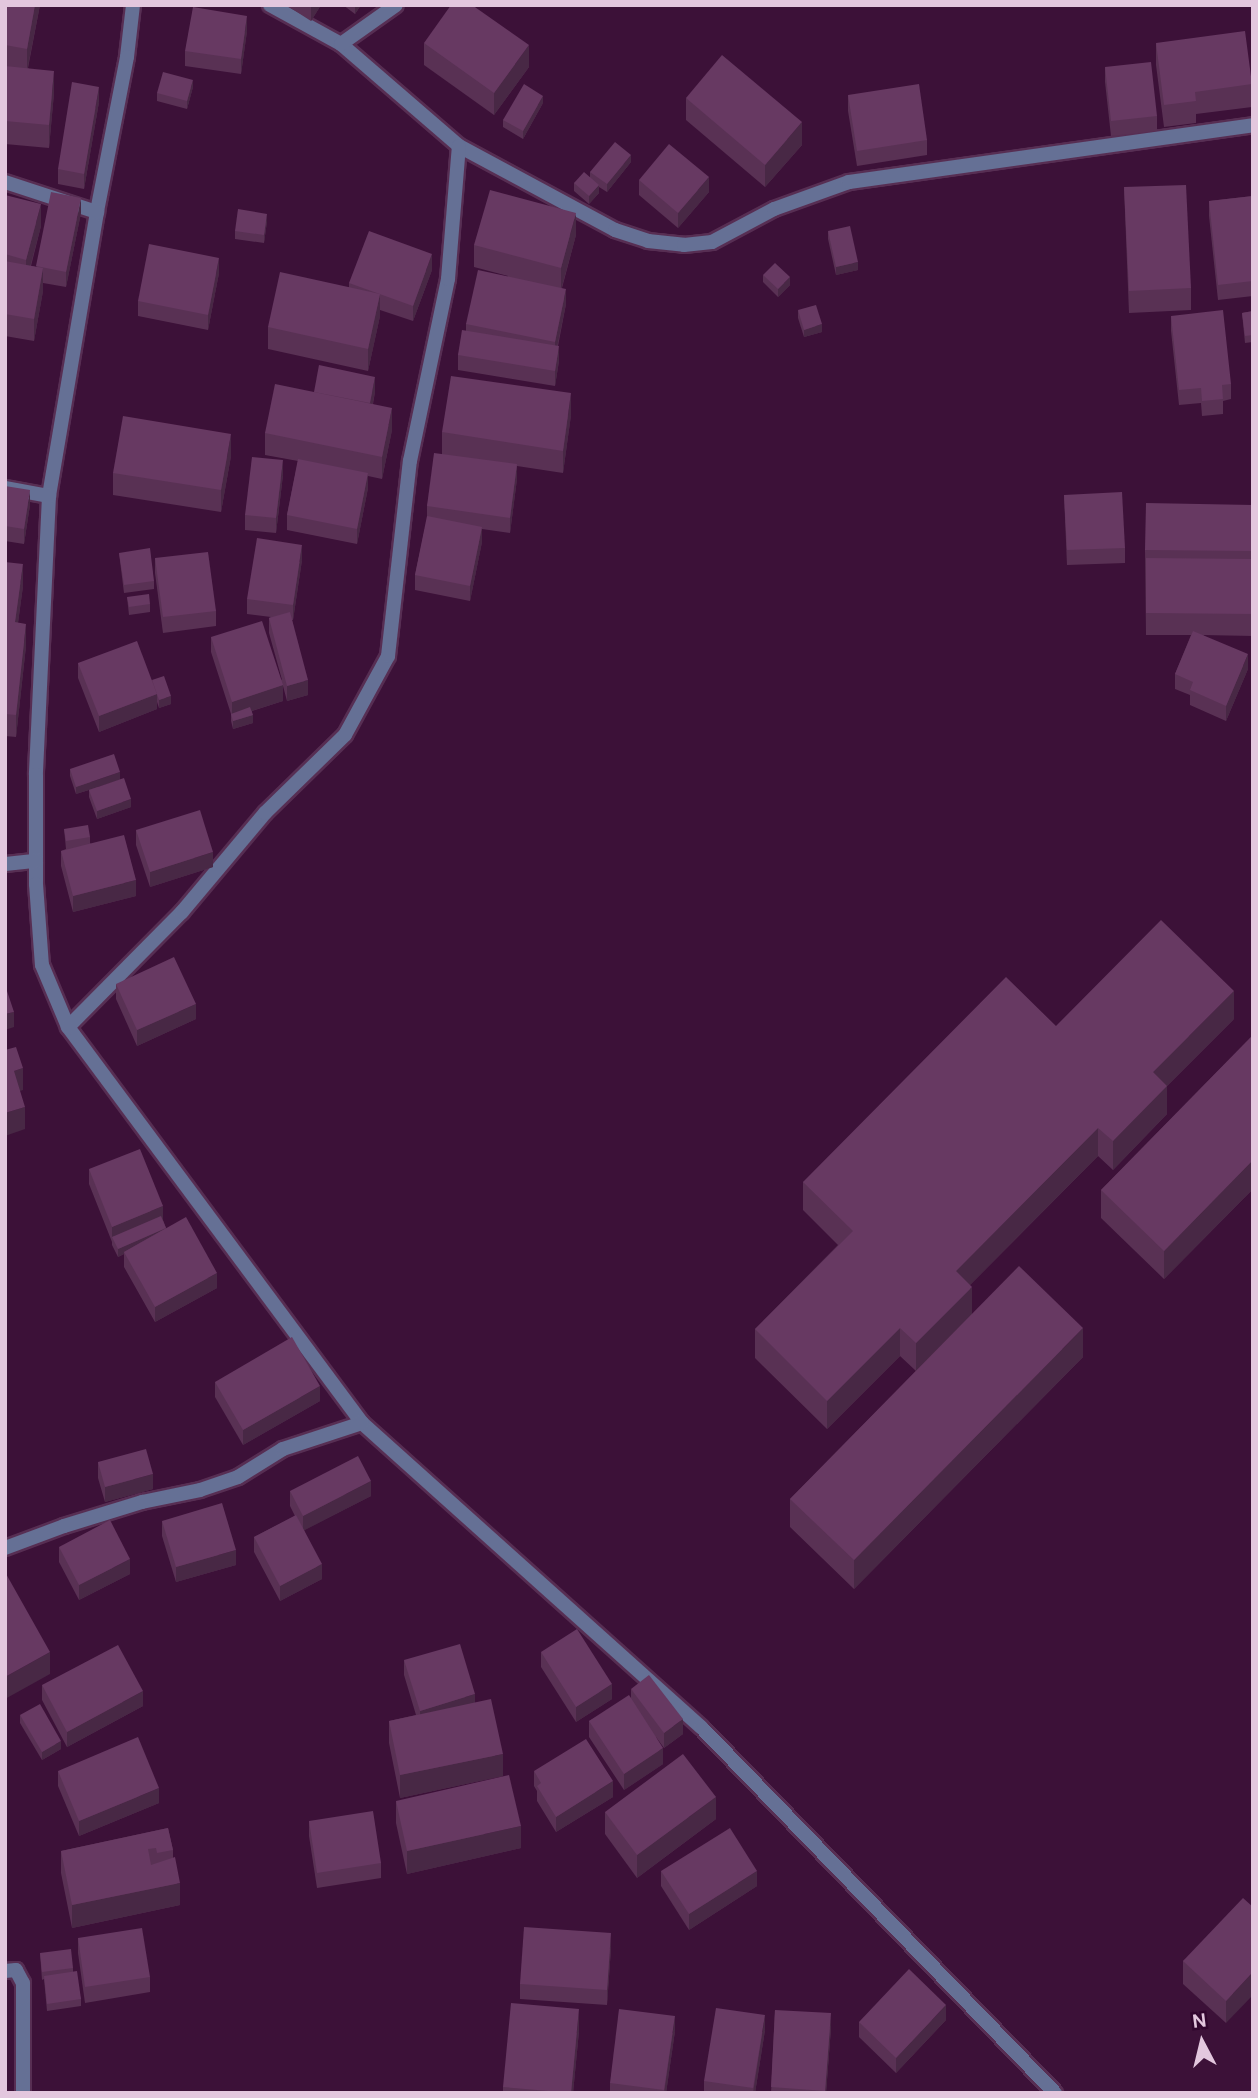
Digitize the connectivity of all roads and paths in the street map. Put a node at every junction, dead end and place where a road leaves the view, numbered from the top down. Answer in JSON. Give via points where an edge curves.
{"nodes":[{"id":1,"x":133,"y":5,"type":"edge"},
{"id":2,"x":270,"y":5,"type":"edge"},
{"id":3,"x":396,"y":5,"type":"edge"},
{"id":4,"x":341,"y":44,"type":"junction"},
{"id":5,"x":1253,"y":125,"type":"edge"},
{"id":6,"x":459,"y":146,"type":"junction"},
{"id":7,"x":5,"y":182,"type":"edge"},
{"id":8,"x":97,"y":212,"type":"junction"},
{"id":9,"x":5,"y":488,"type":"edge"},
{"id":10,"x":49,"y":496,"type":"junction"},
{"id":11,"x":36,"y":861,"type":"junction"},
{"id":12,"x":5,"y":864,"type":"edge"},
{"id":13,"x":68,"y":1027,"type":"junction"},
{"id":14,"x":362,"y":1423,"type":"junction"},
{"id":15,"x":5,"y":1548,"type":"edge"},
{"id":16,"x":5,"y":1971,"type":"edge"},
{"id":17,"x":23,"y":2093,"type":"edge"},
{"id":18,"x":1055,"y":2093,"type":"edge"}],
"edges":[{"from":1,"to":8,"type":"street"},
{"from":2,"to":4,"type":"street"},
{"from":3,"to":4,"type":"street"},
{"from":4,"to":6,"type":"street"},
{"from":5,"to":6,"type":"street","via":[[849,182],[774,209],[712,242],[684,245],[648,241],[615,230]]},
{"from":6,"to":13,"type":"street","via":[[448,279],[410,461],[388,656],[345,735],[265,813],[182,912]]},
{"from":7,"to":8,"type":"street"},
{"from":8,"to":10,"type":"street"},
{"from":9,"to":10,"type":"street"},
{"from":10,"to":11,"type":"street"},
{"from":11,"to":12,"type":"street"},
{"from":11,"to":13,"type":"street","via":[[42,965]]},
{"from":13,"to":14,"type":"street"},
{"from":14,"to":15,"type":"street","via":[[283,1449],[238,1477],[142,1502]]},
{"from":14,"to":18,"type":"street","via":[[701,1727]]},
{"from":16,"to":17,"type":"street","via":[[16,1970],[23,1983]]}]}
